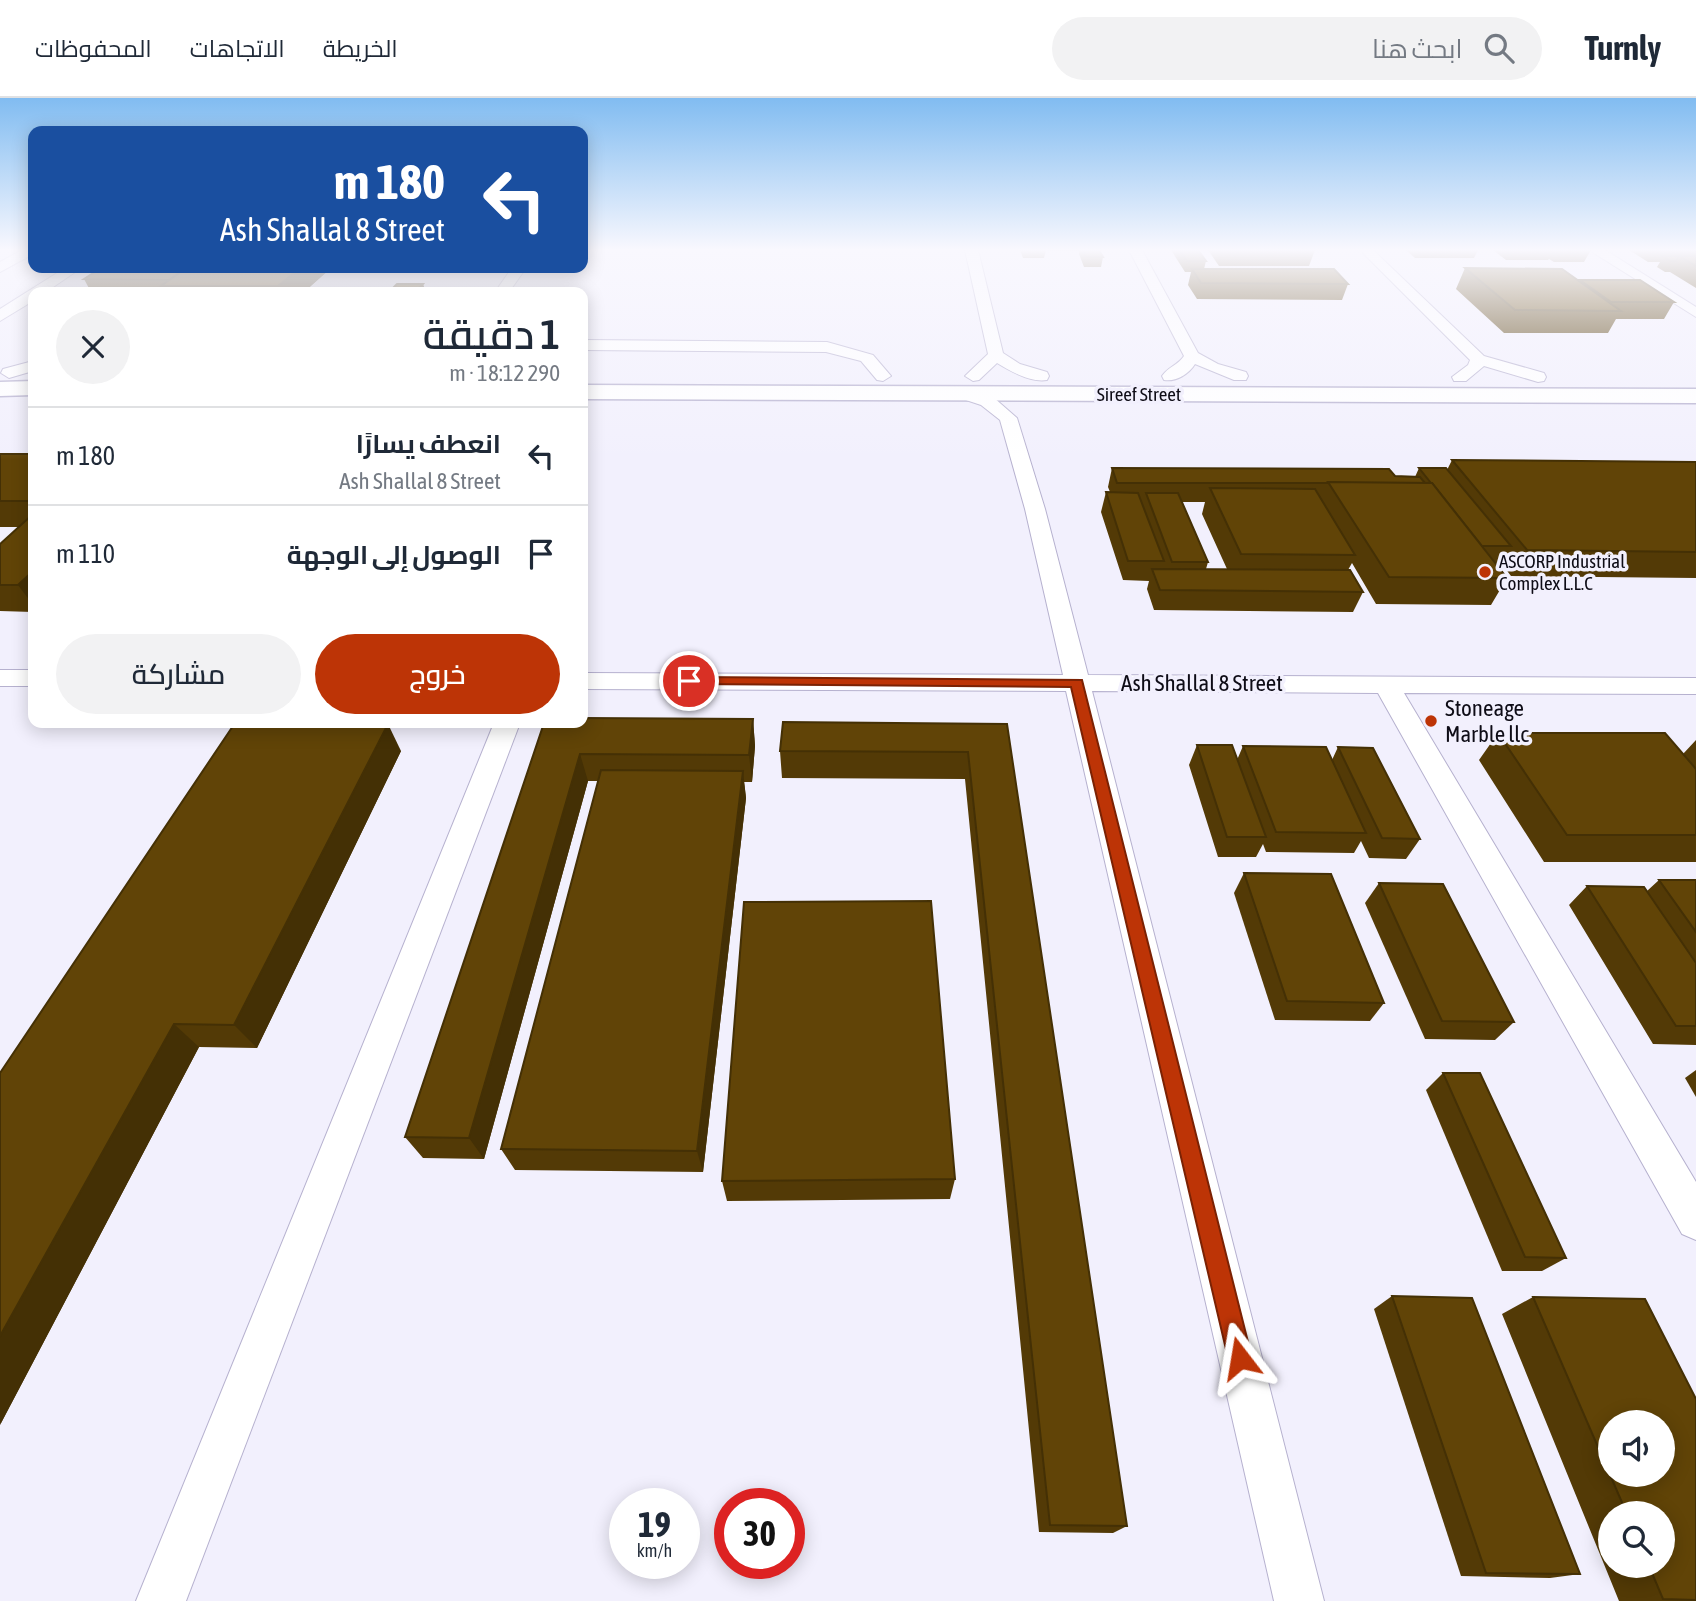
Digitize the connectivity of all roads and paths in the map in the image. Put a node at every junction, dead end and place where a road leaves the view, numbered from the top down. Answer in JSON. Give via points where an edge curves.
{"nodes":[{"id":1,"x":988,"y":320,"type":"edge"},
{"id":2,"x":1173,"y":320,"type":"edge"},
{"id":3,"x":1438,"y":320,"type":"edge"},
{"id":4,"x":588,"y":345,"type":"edge"},
{"id":5,"x":996,"y":355,"type":"junction"},
{"id":6,"x":1192,"y":356,"type":"junction"},
{"id":7,"x":1478,"y":359,"type":"junction"},
{"id":8,"x":28,"y":368,"type":"edge"},
{"id":9,"x":28,"y":374,"type":"edge"},
{"id":10,"x":588,"y":375,"type":"edge"},
{"id":11,"x":883,"y":376,"type":"junction"},
{"id":12,"x":1170,"y":376,"type":"junction"},
{"id":13,"x":1240,"y":376,"type":"junction"},
{"id":14,"x":1460,"y":377,"type":"junction"},
{"id":15,"x":1538,"y":377,"type":"junction"},
{"id":16,"x":1696,"y":377,"type":"edge"},
{"id":17,"x":3,"y":378,"type":"edge"},
{"id":18,"x":968,"y":385,"type":"junction"},
{"id":19,"x":1036,"y":385,"type":"junction"},
{"id":20,"x":28,"y":386,"type":"edge"},
{"id":21,"x":588,"y":392,"type":"edge"},
{"id":22,"x":1696,"y":396,"type":"edge"},
{"id":23,"x":1008,"y":418,"type":"junction"},
{"id":24,"x":0,"y":678,"type":"edge"},
{"id":25,"x":28,"y":678,"type":"edge"},
{"id":26,"x":588,"y":681,"type":"edge"},
{"id":27,"x":1077,"y":683,"type":"junction"},
{"id":28,"x":1386,"y":684,"type":"junction"},
{"id":29,"x":1696,"y":686,"type":"edge"},
{"id":30,"x":505,"y":728,"type":"edge"},
{"id":31,"x":1696,"y":1220,"type":"edge"},
{"id":32,"x":162,"y":1601,"type":"edge"},
{"id":33,"x":1299,"y":1601,"type":"edge"}],
"edges":[{"from":1,"to":5,"type":"street"},
{"from":2,"to":6,"type":"street"},
{"from":3,"to":7,"type":"street"},
{"from":4,"to":11,"type":"street","via":[[827,347],[867,358]]},
{"from":5,"to":18,"type":"street"},
{"from":5,"to":19,"type":"street"},
{"from":6,"to":12,"type":"street"},
{"from":6,"to":13,"type":"street"},
{"from":7,"to":14,"type":"street","via":[[1476,367]]},
{"from":7,"to":15,"type":"street"},
{"from":8,"to":17,"type":"street"},
{"from":9,"to":17,"type":"main road"},
{"from":10,"to":11,"type":"main road","name":"Sireef Street"},
{"from":11,"to":18,"type":"main road","name":"Sireef Street"},
{"from":12,"to":13,"type":"main road","name":"Sireef Street"},
{"from":12,"to":19,"type":"main road","name":"Sireef Street"},
{"from":13,"to":14,"type":"main road","name":"Sireef Street"},
{"from":14,"to":15,"type":"main road","name":"Sireef Street"},
{"from":15,"to":16,"type":"main road","name":"Sireef Street"},
{"from":17,"to":20,"type":"main road"},
{"from":18,"to":19,"type":"main road","name":"Sireef Street"},
{"from":18,"to":21,"type":"main road","name":"Sireef Street"},
{"from":18,"to":23,"type":"street"},
{"from":19,"to":22,"type":"main road","name":"Sireef Street"},
{"from":19,"to":23,"type":"street","via":[[1009,410]]},
{"from":23,"to":27,"type":"street"},
{"from":24,"to":25,"type":"street"},
{"from":26,"to":27,"type":"street","name":"Ash Shallal 8 Street"},
{"from":27,"to":28,"type":"street","name":"Ash Shallal 8 Street"},
{"from":27,"to":33,"type":"street"},
{"from":28,"to":29,"type":"street","name":"Ash Shallal 8 Street"},
{"from":28,"to":31,"type":"street"},
{"from":30,"to":32,"type":"street"}]}
